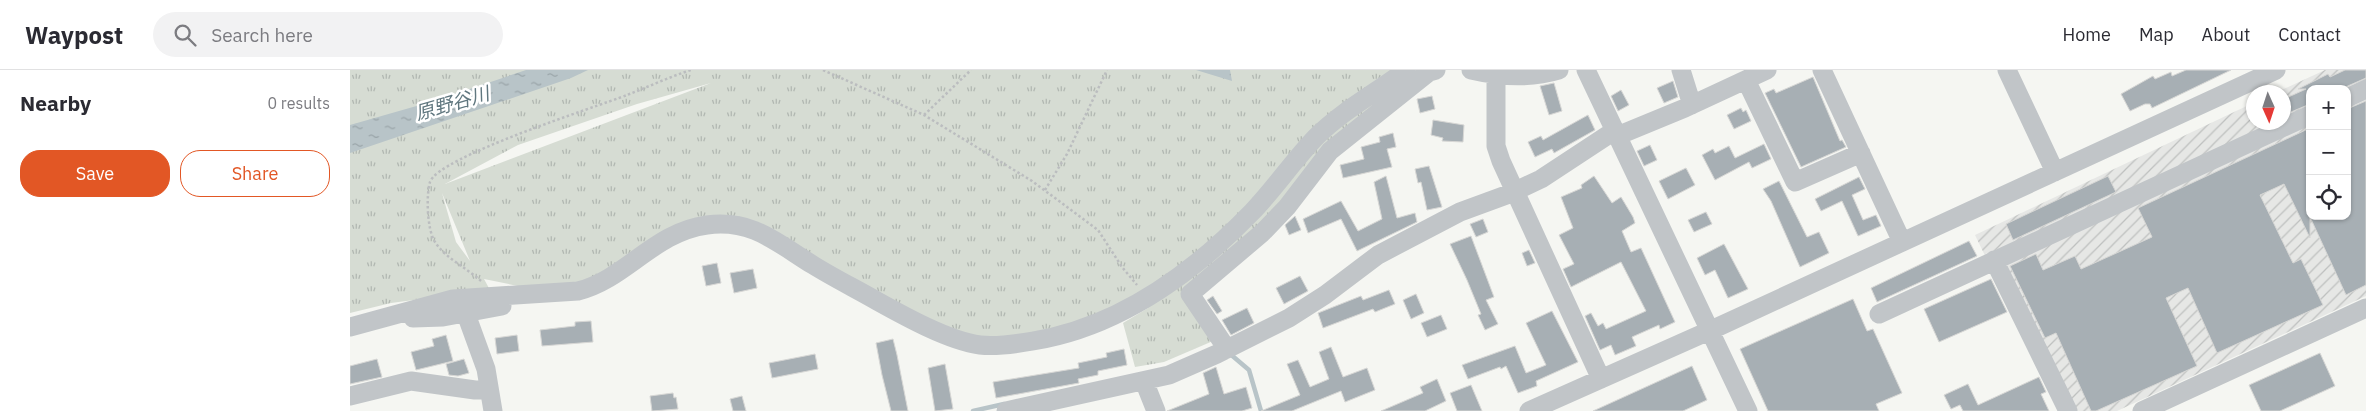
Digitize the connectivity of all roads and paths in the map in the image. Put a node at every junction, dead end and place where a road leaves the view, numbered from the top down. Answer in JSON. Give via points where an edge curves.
{"nodes":[{"id":1,"x":691,"y":70,"type":"edge"},
{"id":2,"x":823,"y":70,"type":"edge"},
{"id":3,"x":971,"y":70,"type":"edge"},
{"id":4,"x":1107,"y":70,"type":"edge"},
{"id":5,"x":1406,"y":70,"type":"edge"},
{"id":6,"x":1436,"y":70,"type":"edge"},
{"id":7,"x":1472,"y":70,"type":"edge"},
{"id":8,"x":1559,"y":70,"type":"edge"},
{"id":9,"x":1586,"y":70,"type":"edge"},
{"id":10,"x":1681,"y":70,"type":"edge"},
{"id":11,"x":1767,"y":70,"type":"edge"},
{"id":12,"x":1822,"y":70,"type":"edge"},
{"id":13,"x":2007,"y":70,"type":"edge"},
{"id":14,"x":2276,"y":70,"type":"edge"},
{"id":15,"x":1496,"y":76,"type":"junction"},
{"id":16,"x":1746,"y":80,"type":"junction"},
{"id":17,"x":2366,"y":89,"type":"edge"},
{"id":18,"x":2351,"y":96,"type":"edge"},
{"id":19,"x":1692,"y":105,"type":"junction"},
{"id":20,"x":924,"y":115,"type":"junction"},
{"id":21,"x":2306,"y":117,"type":"edge"},
{"id":22,"x":1616,"y":134,"type":"junction"},
{"id":23,"x":1861,"y":153,"type":"junction"},
{"id":24,"x":2055,"y":172,"type":"junction"},
{"id":25,"x":1045,"y":190,"type":"junction"},
{"id":26,"x":1516,"y":191,"type":"junction"},
{"id":27,"x":1902,"y":242,"type":"junction"},
{"id":28,"x":1994,"y":260,"type":"junction"},
{"id":29,"x":484,"y":284,"type":"dead end"},
{"id":30,"x":1139,"y":287,"type":"dead end"},
{"id":31,"x":533,"y":294,"type":"junction"},
{"id":32,"x":1190,"y":294,"type":"junction"},
{"id":33,"x":2366,"y":308,"type":"edge"},
{"id":34,"x":466,"y":314,"type":"junction"},
{"id":35,"x":1879,"y":314,"type":"dead end"},
{"id":36,"x":395,"y":316,"type":"junction"},
{"id":37,"x":350,"y":327,"type":"edge"},
{"id":38,"x":1088,"y":328,"type":"junction"},
{"id":39,"x":1708,"y":331,"type":"junction"},
{"id":40,"x":1227,"y":349,"type":"junction"},
{"id":41,"x":1601,"y":379,"type":"junction"},
{"id":42,"x":1144,"y":381,"type":"junction"},
{"id":43,"x":489,"y":388,"type":"junction"},
{"id":44,"x":350,"y":396,"type":"edge"},
{"id":45,"x":493,"y":411,"type":"edge"},
{"id":46,"x":1006,"y":411,"type":"edge"},
{"id":47,"x":1156,"y":411,"type":"edge"},
{"id":48,"x":1529,"y":411,"type":"edge"},
{"id":49,"x":1748,"y":411,"type":"edge"},
{"id":50,"x":2068,"y":411,"type":"edge"},
{"id":51,"x":2142,"y":411,"type":"edge"}],
"edges":[{"from":1,"to":29,"type":"path","via":[[535,128],[463,158],[434,174],[427,209],[434,242]]},
{"from":2,"to":20,"type":"path"},
{"from":3,"to":20,"type":"path"},
{"from":4,"to":25,"type":"path","via":[[1067,154]]},
{"from":5,"to":38,"type":"street","via":[[1344,112],[1316,138],[1251,212],[1194,265],[1138,302]]},
{"from":6,"to":32,"type":"street","via":[[1429,72],[1330,151],[1288,207]]},
{"from":7,"to":15,"type":"street"},
{"from":8,"to":15,"type":"street","via":[[1544,75]]},
{"from":9,"to":22,"type":"street"},
{"from":10,"to":19,"type":"street"},
{"from":11,"to":16,"type":"street"},
{"from":12,"to":23,"type":"street"},
{"from":13,"to":24,"type":"street"},
{"from":14,"to":24,"type":"street"},
{"from":15,"to":26,"type":"street","via":[[1496,146]]},
{"from":16,"to":19,"type":"street"},
{"from":16,"to":23,"type":"street","via":[[1795,182]]},
{"from":17,"to":18,"type":"street"},
{"from":19,"to":22,"type":"street"},
{"from":20,"to":25,"type":"path"},
{"from":21,"to":28,"type":"street"},
{"from":22,"to":26,"type":"street"},
{"from":22,"to":39,"type":"street"},
{"from":23,"to":27,"type":"street"},
{"from":24,"to":27,"type":"street"},
{"from":25,"to":30,"type":"path","via":[[1098,230]]},
{"from":26,"to":40,"type":"street","via":[[1460,212],[1378,255],[1325,295]]},
{"from":26,"to":41,"type":"street"},
{"from":27,"to":39,"type":"street"},
{"from":28,"to":35,"type":"street"},
{"from":28,"to":50,"type":"street"},
{"from":31,"to":34,"type":"street","via":[[513,304]]},
{"from":31,"to":36,"type":"street","via":[[453,299]]},
{"from":31,"to":38,"type":"street","via":[[593,287],[659,242],[683,230],[734,223],[762,232],[911,320],[979,345],[1013,345]]},
{"from":32,"to":38,"type":"street","via":[[1174,296],[1125,318]]},
{"from":32,"to":40,"type":"street"},
{"from":33,"to":51,"type":"street"},
{"from":34,"to":36,"type":"street"},
{"from":34,"to":43,"type":"street","via":[[486,368]]},
{"from":36,"to":37,"type":"street"},
{"from":39,"to":41,"type":"street"},
{"from":39,"to":49,"type":"street"},
{"from":40,"to":42,"type":"street","via":[[1168,375]]},
{"from":41,"to":48,"type":"street"},
{"from":42,"to":46,"type":"street"},
{"from":42,"to":47,"type":"street"},
{"from":43,"to":44,"type":"street","via":[[475,390],[411,380]]},
{"from":43,"to":45,"type":"street"}]}
